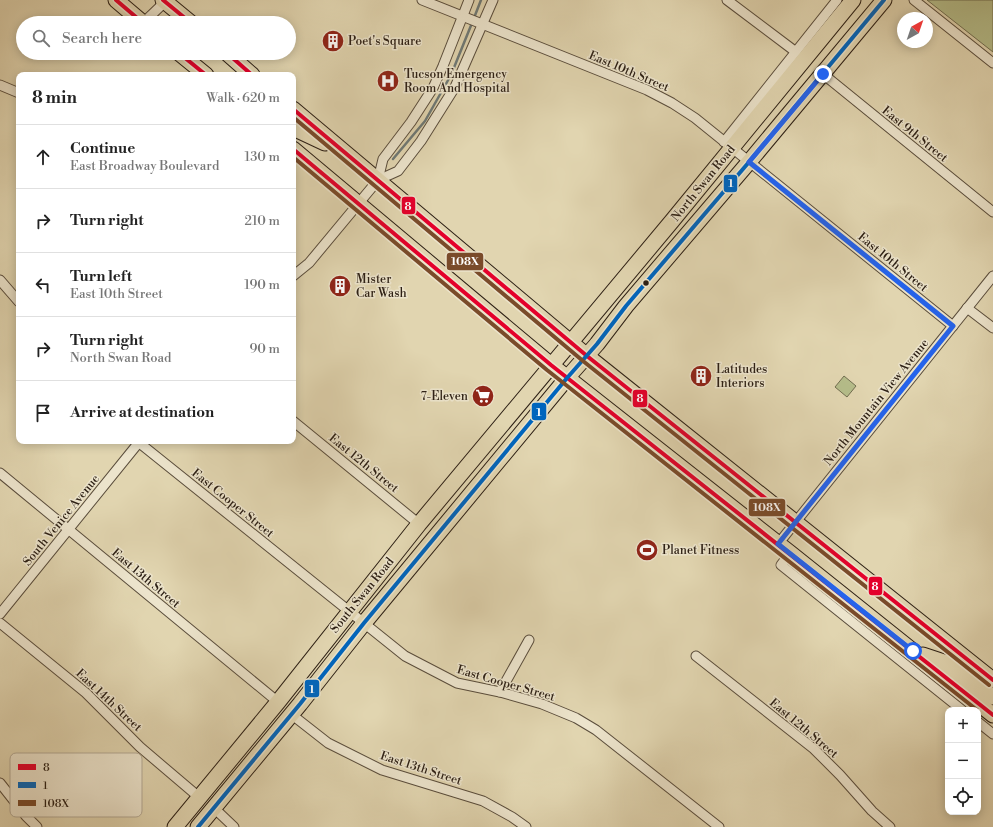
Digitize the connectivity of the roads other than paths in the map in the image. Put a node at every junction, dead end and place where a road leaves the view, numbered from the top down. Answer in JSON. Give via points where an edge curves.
{"nodes":[{"id":1,"x":116,"y":0,"type":"edge"},
{"id":2,"x":422,"y":0,"type":"edge"},
{"id":3,"x":469,"y":0,"type":"edge"},
{"id":4,"x":493,"y":0,"type":"edge"},
{"id":5,"x":727,"y":0,"type":"edge"},
{"id":6,"x":837,"y":0,"type":"edge"},
{"id":7,"x":853,"y":0,"type":"edge"},
{"id":8,"x":884,"y":0,"type":"edge"},
{"id":9,"x":914,"y":0,"type":"edge"},
{"id":10,"x":165,"y":1,"type":"edge"},
{"id":11,"x":135,"y":16,"type":"edge"},
{"id":12,"x":150,"y":16,"type":"edge"},
{"id":13,"x":183,"y":16,"type":"edge"},
{"id":14,"x":463,"y":16,"type":"junction"},
{"id":15,"x":483,"y":25,"type":"junction"},
{"id":16,"x":796,"y":52,"type":"junction"},
{"id":17,"x":188,"y":60,"type":"edge"},
{"id":18,"x":235,"y":60,"type":"edge"},
{"id":19,"x":993,"y":63,"type":"edge"},
{"id":20,"x":202,"y":72,"type":"edge"},
{"id":21,"x":249,"y":72,"type":"edge"},
{"id":22,"x":823,"y":74,"type":"junction"},
{"id":23,"x":0,"y":85,"type":"edge"},
{"id":24,"x":16,"y":92,"type":"edge"},
{"id":25,"x":296,"y":112,"type":"edge"},
{"id":26,"x":296,"y":129,"type":"edge"},
{"id":27,"x":728,"y":145,"type":"junction"},
{"id":28,"x":296,"y":152,"type":"edge"},
{"id":29,"x":344,"y":152,"type":"junction"},
{"id":30,"x":749,"y":162,"type":"junction"},
{"id":31,"x":378,"y":180,"type":"junction"},
{"id":32,"x":359,"y":204,"type":"junction"},
{"id":33,"x":993,"y":212,"type":"edge"},
{"id":34,"x":296,"y":274,"type":"edge"},
{"id":35,"x":993,"y":276,"type":"edge"},
{"id":36,"x":0,"y":280,"type":"edge"},
{"id":37,"x":16,"y":299,"type":"edge"},
{"id":38,"x":967,"y":308,"type":"junction"},
{"id":39,"x":953,"y":326,"type":"junction"},
{"id":40,"x":993,"y":328,"type":"edge"},
{"id":41,"x":571,"y":342,"type":"junction"},
{"id":42,"x":587,"y":356,"type":"junction"},
{"id":43,"x":551,"y":365,"type":"junction"},
{"id":44,"x":567,"y":378,"type":"junction"},
{"id":45,"x":296,"y":423,"type":"edge"},
{"id":46,"x":137,"y":444,"type":"edge"},
{"id":47,"x":143,"y":444,"type":"edge"},
{"id":48,"x":0,"y":473,"type":"edge"},
{"id":49,"x":796,"y":522,"type":"junction"},
{"id":50,"x":419,"y":524,"type":"junction"},
{"id":51,"x":69,"y":530,"type":"junction"},
{"id":52,"x":778,"y":544,"type":"junction"},
{"id":53,"x":790,"y":553,"type":"junction"},
{"id":54,"x":349,"y":611,"type":"junction"},
{"id":55,"x":0,"y":614,"type":"edge"},
{"id":56,"x":0,"y":623,"type":"edge"},
{"id":57,"x":364,"y":623,"type":"junction"},
{"id":58,"x":529,"y":640,"type":"dead end"},
{"id":59,"x":913,"y":651,"type":"junction"},
{"id":60,"x":696,"y":656,"type":"dead end"},
{"id":61,"x":993,"y":680,"type":"edge"},
{"id":62,"x":500,"y":692,"type":"junction"},
{"id":63,"x":993,"y":697,"type":"edge"},
{"id":64,"x":278,"y":702,"type":"junction"},
{"id":65,"x":958,"y":707,"type":"edge"},
{"id":66,"x":292,"y":714,"type":"junction"},
{"id":67,"x":993,"y":715,"type":"edge"},
{"id":68,"x":981,"y":724,"type":"edge"},
{"id":69,"x":993,"y":734,"type":"edge"},
{"id":70,"x":0,"y":783,"type":"edge"},
{"id":71,"x":10,"y":796,"type":"edge"},
{"id":72,"x":200,"y":798,"type":"junction"},
{"id":73,"x":214,"y":808,"type":"junction"},
{"id":74,"x":27,"y":817,"type":"edge"},
{"id":75,"x":38,"y":827,"type":"edge"},
{"id":76,"x":175,"y":827,"type":"edge"},
{"id":77,"x":198,"y":827,"type":"edge"},
{"id":78,"x":234,"y":827,"type":"edge"},
{"id":79,"x":526,"y":827,"type":"edge"},
{"id":80,"x":719,"y":827,"type":"edge"},
{"id":81,"x":890,"y":827,"type":"edge"}],
"edges":[{"from":1,"to":11,"type":"main road"},
{"from":2,"to":14,"type":"street","name":"East 10th Street"},
{"from":3,"to":14,"type":"street"},
{"from":4,"to":15,"type":"street"},
{"from":5,"to":16,"type":"street"},
{"from":6,"to":16,"type":"street","name":"North Swan Road"},
{"from":7,"to":27,"type":"main road","name":"North Swan Road"},
{"from":8,"to":22,"type":"main road","name":"North Swan Road"},
{"from":9,"to":19,"type":"street"},
{"from":10,"to":12,"type":"street"},
{"from":10,"to":13,"type":"main road"},
{"from":14,"to":15,"type":"street","name":"East 10th Street"},
{"from":14,"to":31,"type":"street","via":[[433,88],[383,159]]},
{"from":15,"to":27,"type":"street","name":"East 10th Street","via":[[647,90],[696,118]]},
{"from":15,"to":31,"type":"street","via":[[455,87],[421,141],[398,171]]},
{"from":16,"to":27,"type":"street","name":"North Swan Road"},
{"from":17,"to":20,"type":"main road"},
{"from":18,"to":21,"type":"main road"},
{"from":22,"to":30,"type":"main road","name":"North Swan Road"},
{"from":22,"to":33,"type":"street","name":"East 9th Street"},
{"from":23,"to":24,"type":"street"},
{"from":25,"to":29,"type":"main road"},
{"from":26,"to":29,"type":"main road"},
{"from":27,"to":30,"type":"street","name":"East 10th Street"},
{"from":27,"to":41,"type":"main road","name":"North Swan Road"},
{"from":28,"to":32,"type":"main road"},
{"from":29,"to":31,"type":"main road"},
{"from":30,"to":39,"type":"street","name":"East 10th Street"},
{"from":30,"to":42,"type":"main road","name":"North Swan Road","via":[[626,306]]},
{"from":31,"to":32,"type":"street"},
{"from":31,"to":41,"type":"main road"},
{"from":32,"to":34,"type":"street","via":[[309,263]]},
{"from":32,"to":43,"type":"main road"},
{"from":35,"to":38,"type":"street","name":"North Mountain View Avenue"},
{"from":36,"to":37,"type":"street"},
{"from":38,"to":39,"type":"street","name":"North Mountain View Avenue"},
{"from":38,"to":40,"type":"street"},
{"from":39,"to":49,"type":"street","name":"North Mountain View Avenue"},
{"from":41,"to":42,"type":"main road"},
{"from":41,"to":43,"type":"main road","name":"North Swan Road"},
{"from":42,"to":44,"type":"main road","name":"North Swan Road"},
{"from":42,"to":49,"type":"main road"},
{"from":43,"to":44,"type":"main road"},
{"from":43,"to":50,"type":"main road","name":"South Swan Road"},
{"from":44,"to":52,"type":"main road"},
{"from":44,"to":57,"type":"main road","name":"South Swan Road"},
{"from":45,"to":50,"type":"street","name":"East 12th Street"},
{"from":46,"to":51,"type":"street","name":"South Venice Avenue"},
{"from":47,"to":54,"type":"street","name":"East Cooper Street"},
{"from":48,"to":51,"type":"street","name":"East 13th Street"},
{"from":49,"to":52,"type":"street","name":"North Mountain View Avenue"},
{"from":49,"to":61,"type":"main road"},
{"from":50,"to":54,"type":"main road","name":"South Swan Road"},
{"from":51,"to":55,"type":"street","name":"South Venice Avenue"},
{"from":51,"to":64,"type":"street","name":"East 13th Street"},
{"from":52,"to":53,"type":"main road"},
{"from":53,"to":59,"type":"main road"},
{"from":53,"to":65,"type":"street","via":[[781,565]]},
{"from":54,"to":57,"type":"street","name":"East Cooper Street"},
{"from":54,"to":64,"type":"main road","name":"South Swan Road"},
{"from":56,"to":72,"type":"street","name":"East 14th Street","via":[[86,693],[140,747]]},
{"from":57,"to":62,"type":"street","name":"East Cooper Street","via":[[405,656],[457,683]]},
{"from":57,"to":66,"type":"main road","name":"South Swan Road"},
{"from":58,"to":62,"type":"street"},
{"from":59,"to":63,"type":"main road","via":[[947,663]]},
{"from":59,"to":67,"type":"main road"},
{"from":60,"to":81,"type":"street","name":"East 12th Street","via":[[814,749]]},
{"from":62,"to":80,"type":"street","name":"East Cooper Street","via":[[542,704],[576,718],[611,742]]},
{"from":64,"to":72,"type":"main road","name":"South Swan Road"},
{"from":66,"to":73,"type":"main road","name":"South Swan Road"},
{"from":66,"to":79,"type":"street","name":"East 13th Street","via":[[328,743],[382,770],[483,801]]},
{"from":68,"to":69,"type":"street"},
{"from":70,"to":71,"type":"street"},
{"from":72,"to":76,"type":"main road","name":"South Swan Road"},
{"from":73,"to":77,"type":"main road","name":"South Swan Road"},
{"from":73,"to":78,"type":"street"},
{"from":74,"to":75,"type":"street"}]}
